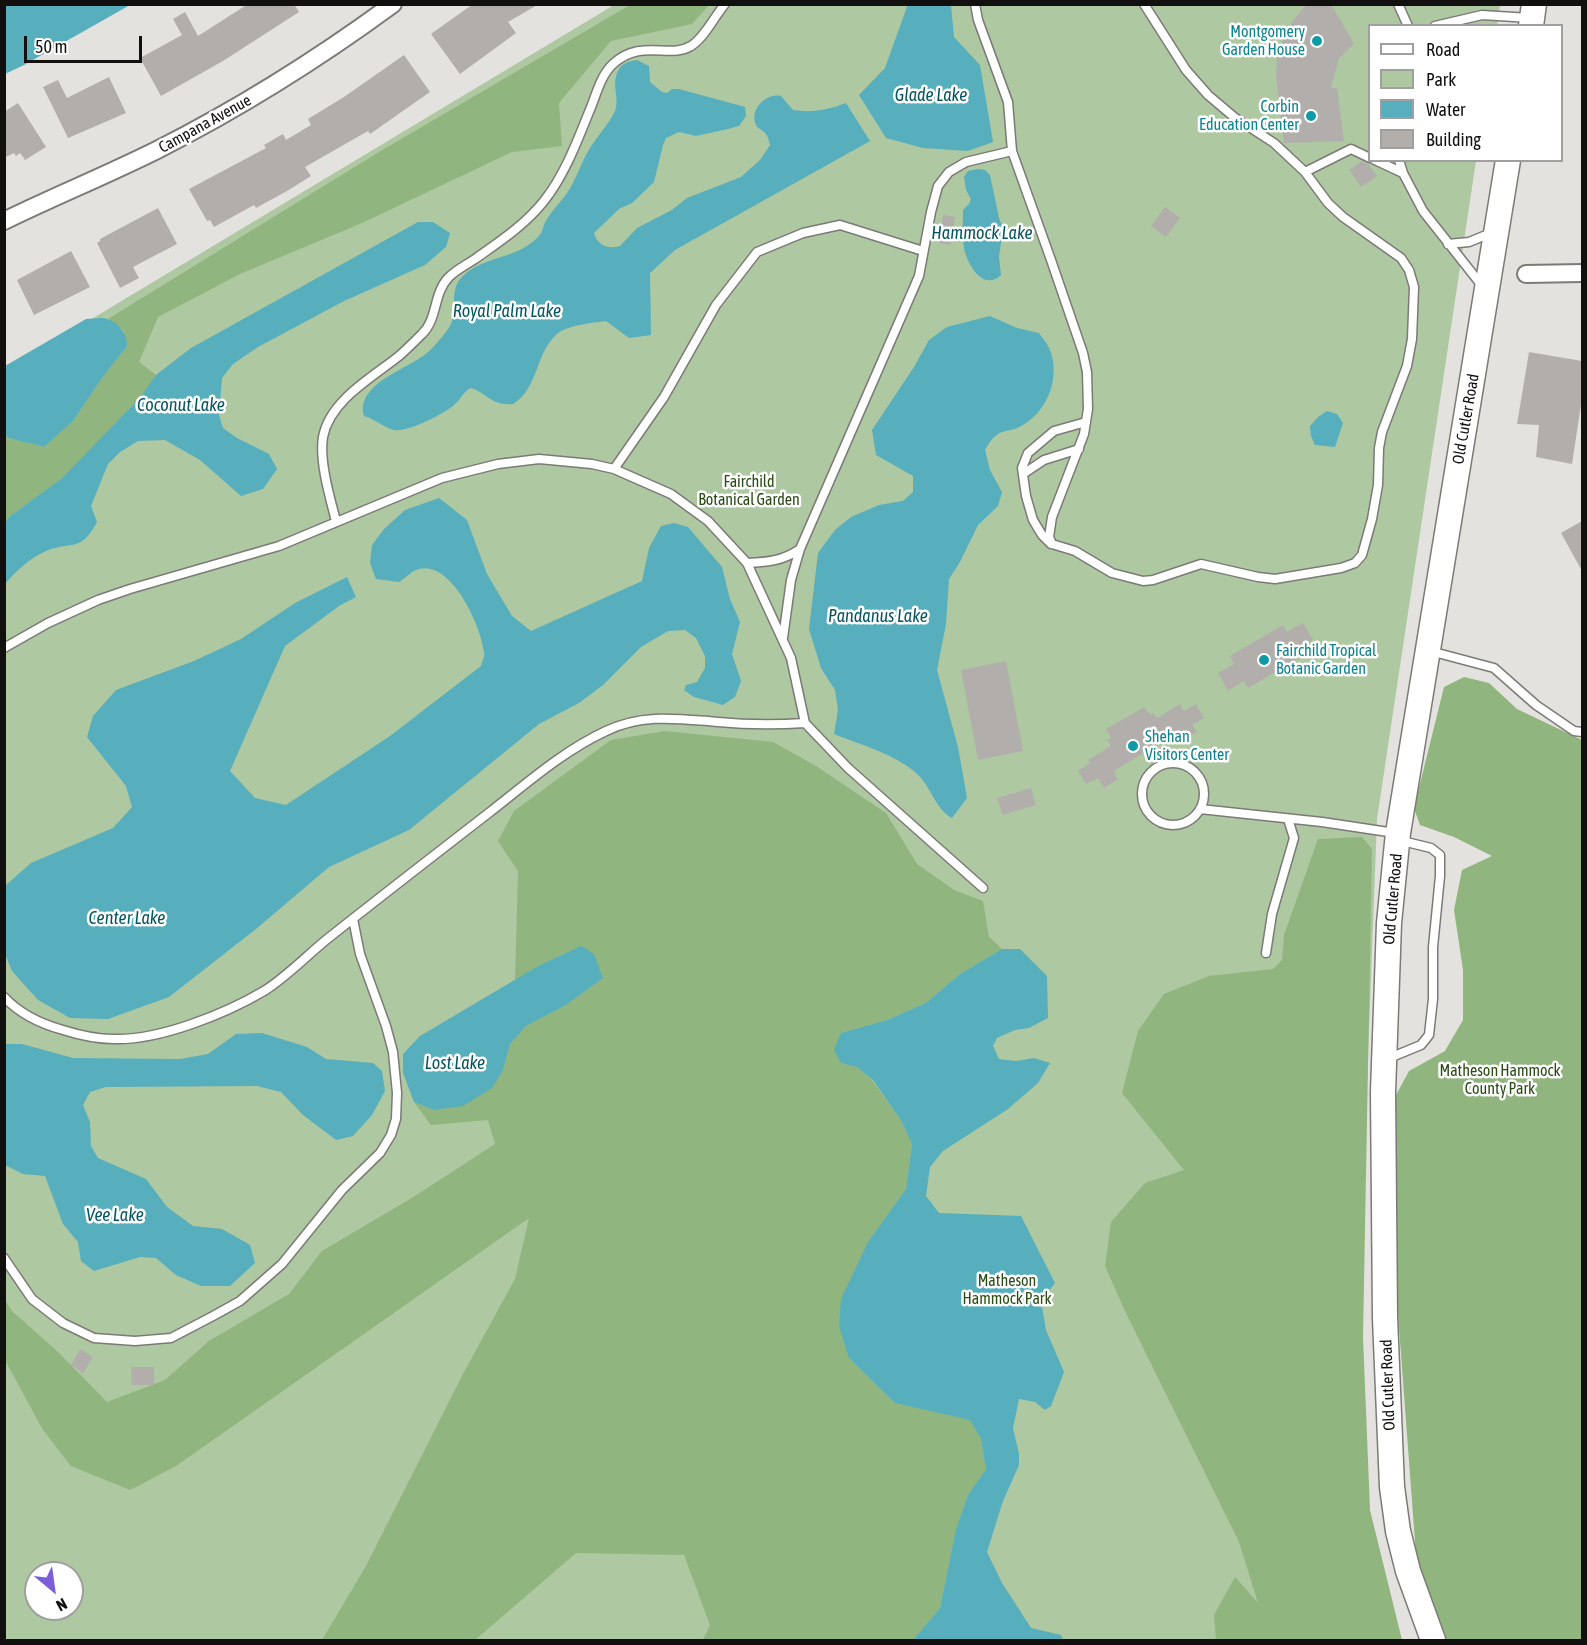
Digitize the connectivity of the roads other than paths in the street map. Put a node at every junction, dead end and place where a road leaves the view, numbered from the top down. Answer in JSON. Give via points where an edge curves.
{"nodes":[{"id":1,"x":393,"y":4,"type":"edge"},
{"id":2,"x":725,"y":4,"type":"edge"},
{"id":3,"x":975,"y":4,"type":"edge"},
{"id":4,"x":1144,"y":4,"type":"edge"},
{"id":5,"x":1400,"y":5,"type":"edge"},
{"id":6,"x":1532,"y":16,"type":"edge"},
{"id":7,"x":1407,"y":24,"type":"edge"},
{"id":8,"x":1444,"y":24,"type":"edge"},
{"id":9,"x":1012,"y":151,"type":"junction"},
{"id":10,"x":1368,"y":157,"type":"edge"},
{"id":11,"x":1379,"y":162,"type":"edge"},
{"id":12,"x":1400,"y":162,"type":"edge"},
{"id":13,"x":1508,"y":162,"type":"edge"},
{"id":14,"x":1305,"y":172,"type":"junction"},
{"id":15,"x":1403,"y":173,"type":"junction"},
{"id":16,"x":4,"y":221,"type":"edge"},
{"id":17,"x":1497,"y":231,"type":"junction"},
{"id":18,"x":1448,"y":244,"type":"junction"},
{"id":19,"x":923,"y":251,"type":"junction"},
{"id":20,"x":1582,"y":273,"type":"edge"},
{"id":21,"x":1526,"y":274,"type":"dead end"},
{"id":22,"x":1487,"y":291,"type":"junction"},
{"id":23,"x":1086,"y":422,"type":"junction"},
{"id":24,"x":1079,"y":449,"type":"junction"},
{"id":25,"x":614,"y":469,"type":"junction"},
{"id":26,"x":1023,"y":474,"type":"junction"},
{"id":27,"x":336,"y":522,"type":"junction"},
{"id":28,"x":1052,"y":544,"type":"junction"},
{"id":29,"x":800,"y":549,"type":"junction"},
{"id":30,"x":747,"y":563,"type":"junction"},
{"id":31,"x":783,"y":638,"type":"junction"},
{"id":32,"x":4,"y":648,"type":"edge"},
{"id":33,"x":1427,"y":650,"type":"junction"},
{"id":34,"x":805,"y":723,"type":"junction"},
{"id":35,"x":1582,"y":732,"type":"edge"},
{"id":36,"x":1200,"y":809,"type":"junction"},
{"id":37,"x":1287,"y":819,"type":"junction"},
{"id":38,"x":1398,"y":837,"type":"junction"},
{"id":39,"x":982,"y":888,"type":"dead end"},
{"id":40,"x":353,"y":919,"type":"junction"},
{"id":41,"x":1266,"y":953,"type":"dead end"},
{"id":42,"x":4,"y":997,"type":"edge"},
{"id":43,"x":1384,"y":1060,"type":"junction"},
{"id":44,"x":4,"y":1258,"type":"edge"},
{"id":45,"x":1433,"y":1641,"type":"edge"}],
"edges":[{"from":1,"to":16,"type":"street","name":"Campana Avenue","via":[[302,68],[210,122],[138,160]]},
{"from":2,"to":27,"type":"lane","via":[[691,46],[681,50],[641,50],[612,65],[545,200],[510,233],[450,276],[438,294],[428,328],[336,410],[322,439]]},
{"from":3,"to":9,"type":"lane","via":[[1008,102]]},
{"from":4,"to":14,"type":"lane","via":[[1201,88],[1234,117],[1274,143]]},
{"from":5,"to":7,"type":"lane"},
{"from":6,"to":8,"type":"lane","via":[[1482,15]]},
{"from":9,"to":19,"type":"lane","via":[[972,159],[945,175],[935,194]]},
{"from":9,"to":23,"type":"lane","via":[[1085,359],[1089,386]]},
{"from":10,"to":14,"type":"lane","via":[[1351,149]]},
{"from":11,"to":15,"type":"lane"},
{"from":12,"to":15,"type":"lane"},
{"from":13,"to":17,"type":"main road","name":"Old Cutler Road"},
{"from":14,"to":28,"type":"lane","via":[[1335,210],[1401,258],[1414,287],[1407,366],[1382,432],[1378,485],[1367,541],[1359,559],[1346,567],[1283,578],[1258,578],[1201,564],[1143,581],[1112,573]]},
{"from":15,"to":18,"type":"lane","via":[[1423,211]]},
{"from":17,"to":18,"type":"lane","via":[[1468,242]]},
{"from":17,"to":22,"type":"main road","name":"Old Cutler Road"},
{"from":18,"to":22,"type":"lane"},
{"from":19,"to":25,"type":"lane","via":[[840,225],[803,233],[757,252],[716,305],[664,397]]},
{"from":19,"to":29,"type":"lane","via":[[919,276]]},
{"from":20,"to":21,"type":"street"},
{"from":22,"to":33,"type":"main road","name":"Old Cutler Road"},
{"from":23,"to":24,"type":"lane"},
{"from":23,"to":26,"type":"lane","via":[[1054,431],[1040,442],[1028,453]]},
{"from":24,"to":26,"type":"lane","via":[[1044,460]]},
{"from":24,"to":28,"type":"lane","via":[[1052,517]]},
{"from":25,"to":27,"type":"lane","via":[[553,459],[498,464],[425,484]]},
{"from":25,"to":30,"type":"lane","via":[[671,494],[708,521]]},
{"from":26,"to":28,"type":"lane","via":[[1033,520]]},
{"from":27,"to":32,"type":"lane","via":[[272,549],[98,600]]},
{"from":29,"to":30,"type":"lane","via":[[774,561]]},
{"from":29,"to":31,"type":"lane","via":[[790,580]]},
{"from":30,"to":31,"type":"lane"},
{"from":31,"to":34,"type":"lane"},
{"from":33,"to":35,"type":"lane","via":[[1494,668],[1536,705],[1574,731]]},
{"from":33,"to":38,"type":"main road","name":"Old Cutler Road"},
{"from":34,"to":39,"type":"lane","via":[[848,768]]},
{"from":34,"to":40,"type":"lane","via":[[772,726],[672,717],[637,720],[613,728],[546,768]]},
{"from":36,"to":36,"type":"lane","via":[[1204,788],[1198,775],[1187,766],[1161,765],[1150,772],[1143,784],[1144,807],[1157,821],[1167,825],[1186,822]]},
{"from":36,"to":37,"type":"lane"},
{"from":37,"to":38,"type":"lane"},
{"from":37,"to":41,"type":"lane","via":[[1294,838],[1272,914]]},
{"from":38,"to":43,"type":"main road","name":"Old Cutler Road","via":[[1389,923]]},
{"from":38,"to":43,"type":"lane","via":[[1440,855],[1433,999],[1430,1035],[1421,1045]]},
{"from":40,"to":42,"type":"lane","via":[[262,992],[219,1013],[146,1036],[113,1039],[66,1031],[27,1015]]},
{"from":40,"to":44,"type":"lane","via":[[363,965],[393,1053],[396,1119],[380,1153],[342,1190],[282,1264],[240,1301],[213,1317],[171,1338],[135,1341],[94,1338],[63,1323],[32,1299]]},
{"from":43,"to":45,"type":"main road","name":"Old Cutler Road","via":[[1385,1318],[1392,1487],[1408,1570]]}]}
